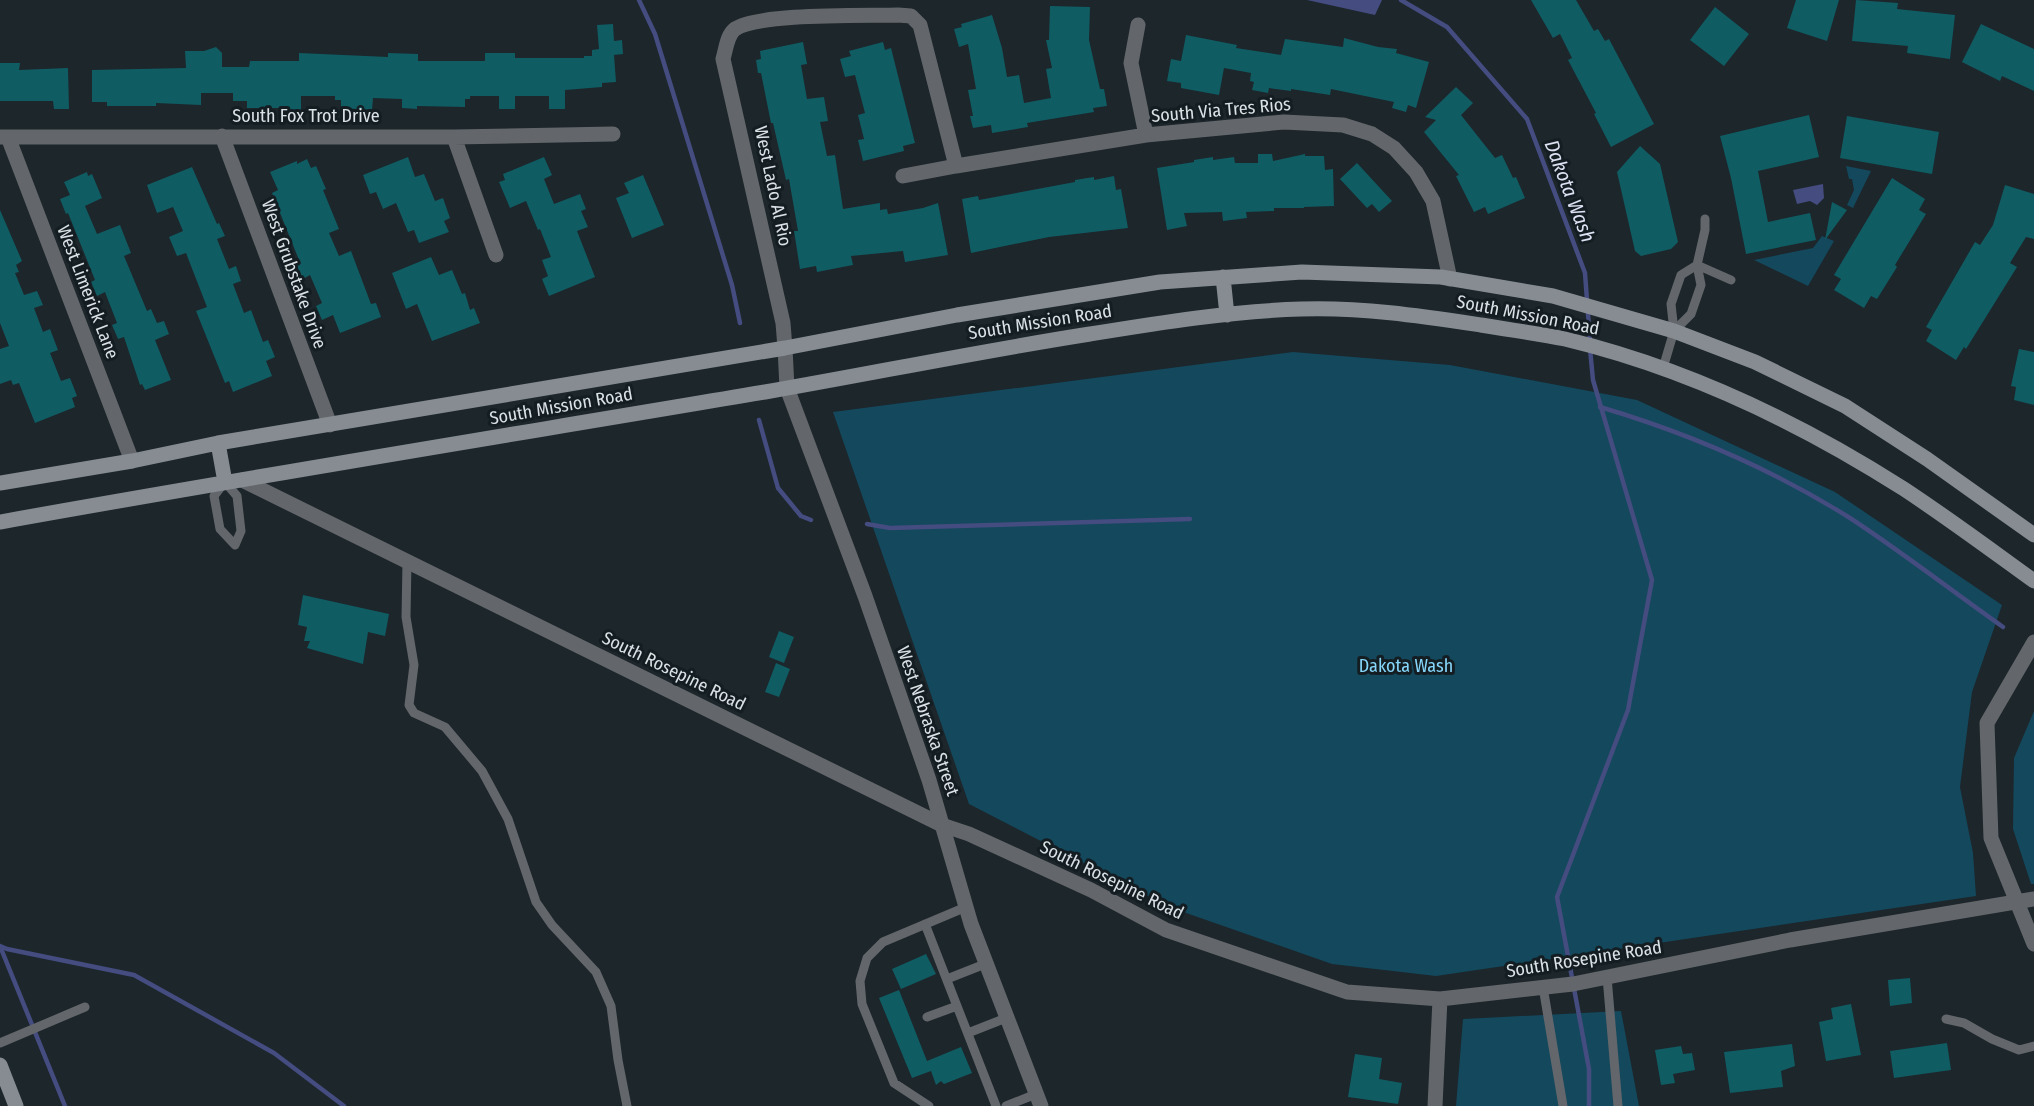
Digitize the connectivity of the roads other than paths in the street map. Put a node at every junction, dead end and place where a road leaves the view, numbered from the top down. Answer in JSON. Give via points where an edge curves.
{"nodes":[{"id":1,"x":1138,"y":25,"type":"dead end"},
{"id":2,"x":613,"y":134,"type":"dead end"},
{"id":3,"x":1146,"y":135,"type":"junction"},
{"id":4,"x":222,"y":136,"type":"junction"},
{"id":5,"x":4,"y":137,"type":"edge"},
{"id":6,"x":454,"y":137,"type":"junction"},
{"id":7,"x":956,"y":166,"type":"junction"},
{"id":8,"x":903,"y":176,"type":"dead end"},
{"id":9,"x":1705,"y":219,"type":"dead end"},
{"id":10,"x":496,"y":255,"type":"dead end"},
{"id":11,"x":1697,"y":265,"type":"junction"},
{"id":12,"x":1223,"y":277,"type":"junction"},
{"id":13,"x":1450,"y":279,"type":"junction"},
{"id":14,"x":1728,"y":279,"type":"dead end"},
{"id":15,"x":1227,"y":315,"type":"junction"},
{"id":16,"x":1674,"y":331,"type":"junction"},
{"id":17,"x":785,"y":348,"type":"junction"},
{"id":18,"x":1663,"y":369,"type":"junction"},
{"id":19,"x":787,"y":388,"type":"junction"},
{"id":20,"x":330,"y":425,"type":"junction"},
{"id":21,"x":218,"y":443,"type":"junction"},
{"id":22,"x":132,"y":461,"type":"junction"},
{"id":23,"x":242,"y":480,"type":"junction"},
{"id":24,"x":225,"y":482,"type":"junction"},
{"id":25,"x":0,"y":483,"type":"edge"},
{"id":26,"x":0,"y":522,"type":"edge"},
{"id":27,"x":2034,"y":535,"type":"edge"},
{"id":28,"x":407,"y":561,"type":"junction"},
{"id":29,"x":2034,"y":581,"type":"edge"},
{"id":30,"x":2034,"y":642,"type":"edge"},
{"id":31,"x":942,"y":825,"type":"junction"},
{"id":32,"x":2034,"y":899,"type":"edge"},
{"id":33,"x":2018,"y":901,"type":"junction"},
{"id":34,"x":966,"y":907,"type":"junction"},
{"id":35,"x":925,"y":924,"type":"junction"},
{"id":36,"x":2034,"y":944,"type":"edge"},
{"id":37,"x":986,"y":964,"type":"junction"},
{"id":38,"x":1607,"y":977,"type":"junction"},
{"id":39,"x":947,"y":979,"type":"junction"},
{"id":40,"x":1543,"y":987,"type":"junction"},
{"id":41,"x":1440,"y":999,"type":"junction"},
{"id":42,"x":957,"y":1006,"type":"junction"},
{"id":43,"x":85,"y":1007,"type":"dead end"},
{"id":44,"x":927,"y":1017,"type":"dead end"},
{"id":45,"x":1006,"y":1018,"type":"junction"},
{"id":46,"x":1946,"y":1019,"type":"dead end"},
{"id":47,"x":968,"y":1033,"type":"junction"},
{"id":48,"x":0,"y":1042,"type":"edge"},
{"id":49,"x":2034,"y":1046,"type":"edge"},
{"id":50,"x":0,"y":1065,"type":"edge"},
{"id":51,"x":1038,"y":1100,"type":"edge"},
{"id":52,"x":16,"y":1106,"type":"edge"},
{"id":53,"x":627,"y":1106,"type":"edge"},
{"id":54,"x":929,"y":1106,"type":"edge"},
{"id":55,"x":996,"y":1106,"type":"edge"},
{"id":56,"x":1006,"y":1106,"type":"edge"},
{"id":57,"x":1435,"y":1106,"type":"edge"},
{"id":58,"x":1563,"y":1106,"type":"edge"},
{"id":59,"x":1618,"y":1106,"type":"edge"}],
"edges":[{"from":1,"to":3,"type":"street","via":[[1131,63]]},
{"from":2,"to":6,"type":"street","name":"South Fox Trot Drive"},
{"from":3,"to":7,"type":"street","name":"South Via Tres Rios"},
{"from":3,"to":13,"type":"street","name":"South Via Tres Rios","via":[[1284,122],[1343,125],[1372,134],[1394,148],[1416,172],[1433,201]]},
{"from":4,"to":5,"type":"street","name":"South Fox Trot Drive"},
{"from":4,"to":6,"type":"street","name":"South Fox Trot Drive"},
{"from":4,"to":20,"type":"street","name":"West Grubstake Drive"},
{"from":5,"to":22,"type":"street","name":"West Limerick Lane"},
{"from":6,"to":10,"type":"street"},
{"from":7,"to":8,"type":"street","name":"South Via Tres Rios"},
{"from":7,"to":17,"type":"street","name":"West Lado Al Rio","via":[[920,25],[910,16],[781,18],[737,28],[730,34],[723,59]]},
{"from":9,"to":11,"type":"lane"},
{"from":11,"to":14,"type":"lane"},
{"from":11,"to":16,"type":"lane","via":[[1701,285],[1691,314]]},
{"from":11,"to":16,"type":"lane","via":[[1681,275],[1671,304]]},
{"from":12,"to":13,"type":"main road","name":"South Mission Road","via":[[1302,272]]},
{"from":12,"to":15,"type":"main road"},
{"from":12,"to":17,"type":"main road","name":"South Mission Road","via":[[1115,289]]},
{"from":13,"to":16,"type":"main road","name":"South Mission Road","via":[[1553,296]]},
{"from":15,"to":18,"type":"main road","name":"South Mission Road","via":[[1356,309],[1434,318],[1559,338]]},
{"from":15,"to":19,"type":"main road","name":"South Mission Road","via":[[964,354]]},
{"from":16,"to":18,"type":"lane"},
{"from":16,"to":27,"type":"main road","name":"South Mission Road","via":[[1755,363],[1845,406]]},
{"from":17,"to":19,"type":"street","name":"West Nebraska Street"},
{"from":17,"to":20,"type":"main road","name":"South Mission Road"},
{"from":18,"to":29,"type":"main road","name":"South Mission Road","via":[[1738,398],[1824,441],[1906,490]]},
{"from":19,"to":23,"type":"main road","name":"South Mission Road"},
{"from":19,"to":31,"type":"street","name":"West Nebraska Street","via":[[865,596]]},
{"from":20,"to":21,"type":"main road","name":"South Mission Road"},
{"from":21,"to":22,"type":"main road","name":"South Mission Road"},
{"from":21,"to":24,"type":"main road"},
{"from":22,"to":25,"type":"main road","name":"South Mission Road"},
{"from":23,"to":24,"type":"main road","name":"South Mission Road"},
{"from":23,"to":28,"type":"street","name":"South Rosepine Road"},
{"from":24,"to":24,"type":"lane","via":[[214,496],[220,529],[235,545],[241,531],[237,496]]},
{"from":24,"to":26,"type":"main road","name":"South Mission Road"},
{"from":28,"to":31,"type":"street","name":"South Rosepine Road"},
{"from":28,"to":53,"type":"lane","via":[[406,617],[414,665],[409,705],[414,713],[445,727],[482,771],[508,819],[536,902],[596,972],[611,1006]]},
{"from":30,"to":33,"type":"street","via":[[1988,723],[1991,838]]},
{"from":31,"to":34,"type":"street","name":"West Nebraska Street"},
{"from":31,"to":41,"type":"street","name":"South Rosepine Road","via":[[1091,890],[1166,930],[1347,992]]},
{"from":32,"to":33,"type":"street","name":"South Rosepine Road"},
{"from":33,"to":36,"type":"street"},
{"from":33,"to":38,"type":"street","name":"South Rosepine Road","via":[[1790,939]]},
{"from":34,"to":35,"type":"lane"},
{"from":34,"to":37,"type":"street","name":"West Nebraska Street"},
{"from":35,"to":39,"type":"lane"},
{"from":35,"to":54,"type":"lane","via":[[883,942],[867,958],[860,981],[862,1004],[894,1083]]},
{"from":37,"to":39,"type":"lane"},
{"from":37,"to":45,"type":"street","name":"West Nebraska Street"},
{"from":38,"to":40,"type":"street","name":"South Rosepine Road"},
{"from":38,"to":59,"type":"lane"},
{"from":39,"to":42,"type":"lane"},
{"from":40,"to":41,"type":"street","name":"South Rosepine Road"},
{"from":40,"to":58,"type":"lane"},
{"from":41,"to":57,"type":"street"},
{"from":42,"to":44,"type":"lane"},
{"from":42,"to":47,"type":"lane"},
{"from":43,"to":48,"type":"lane"},
{"from":45,"to":47,"type":"lane"},
{"from":45,"to":51,"type":"street","name":"West Nebraska Street"},
{"from":46,"to":49,"type":"lane","via":[[1964,1023],[2019,1050]]},
{"from":47,"to":55,"type":"lane"},
{"from":50,"to":52,"type":"main road"},
{"from":51,"to":56,"type":"lane"}]}
